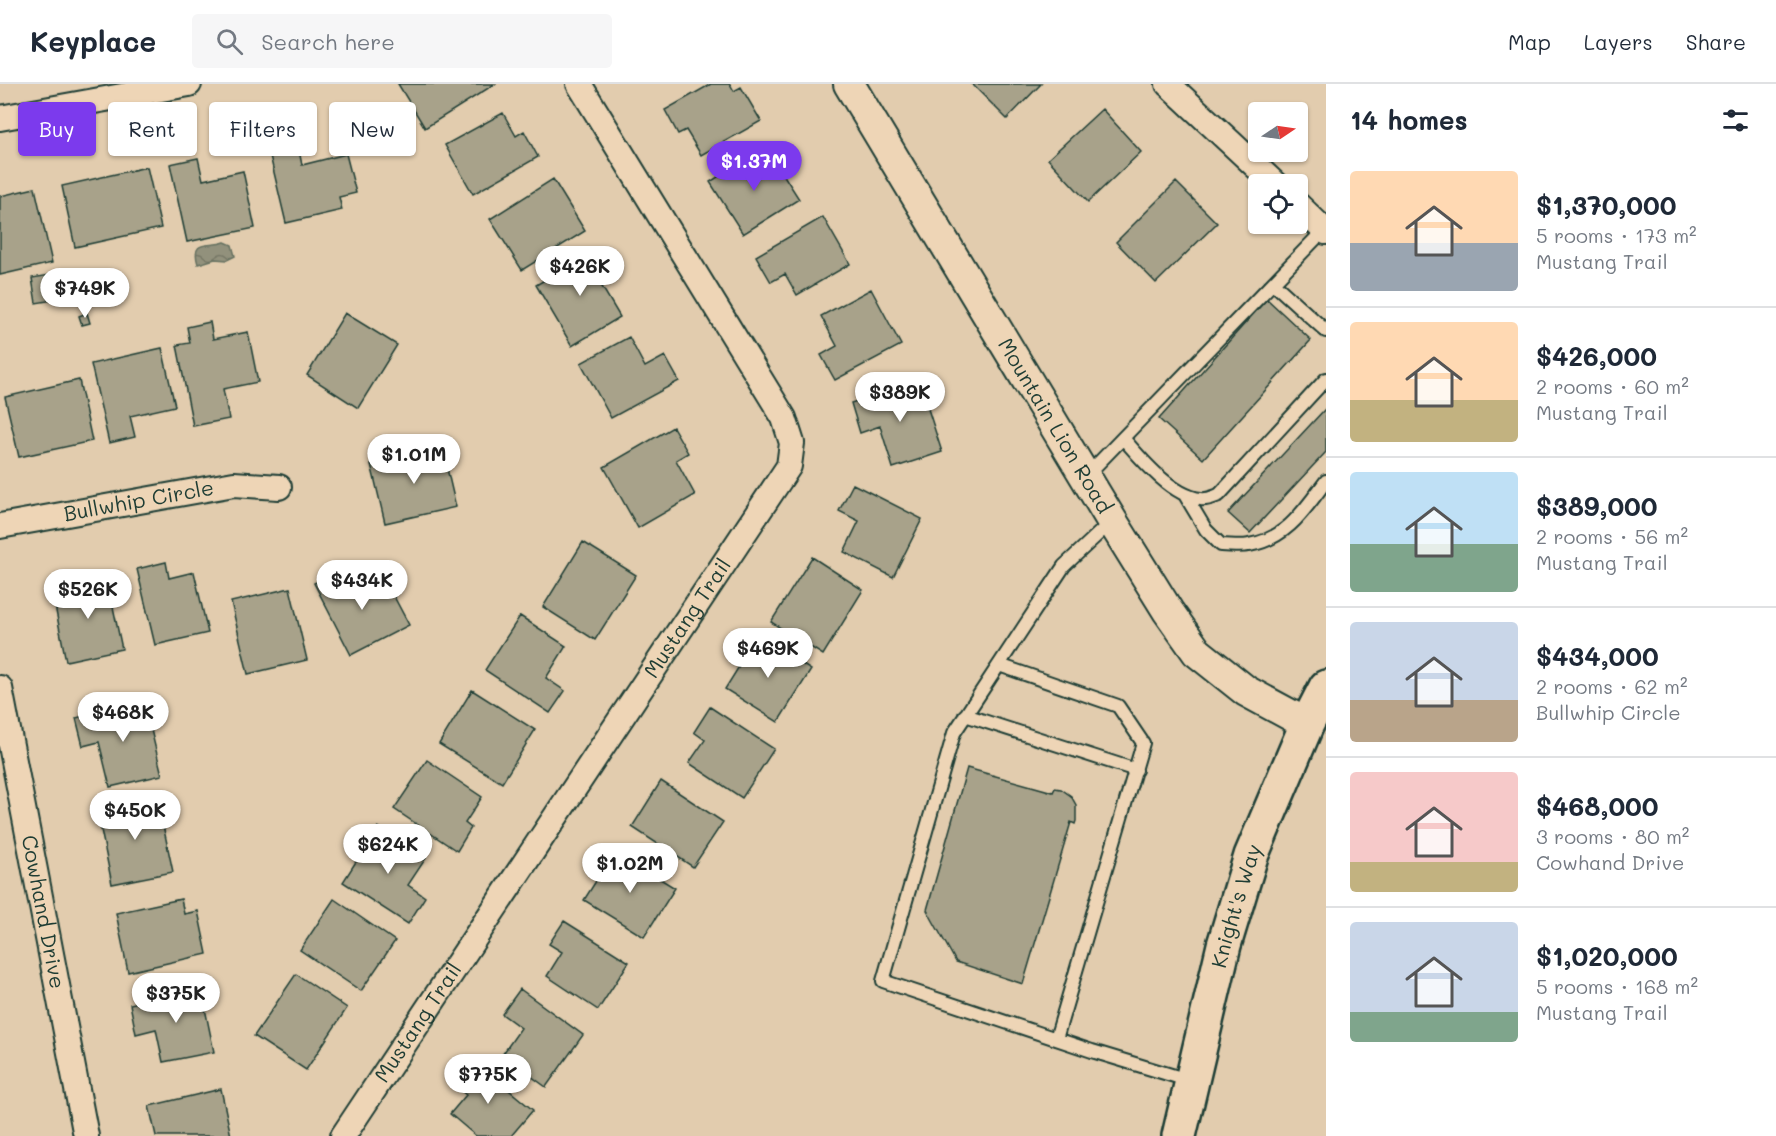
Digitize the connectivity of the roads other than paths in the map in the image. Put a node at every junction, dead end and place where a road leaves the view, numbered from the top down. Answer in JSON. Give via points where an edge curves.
{"nodes":[{"id":1,"x":189,"y":84,"type":"edge"},
{"id":2,"x":579,"y":84,"type":"edge"},
{"id":3,"x":849,"y":84,"type":"edge"},
{"id":4,"x":1168,"y":84,"type":"edge"},
{"id":5,"x":0,"y":118,"type":"edge"},
{"id":6,"x":1264,"y":174,"type":"edge"},
{"id":7,"x":1308,"y":215,"type":"edge"},
{"id":8,"x":1325,"y":231,"type":"edge"},
{"id":9,"x":1274,"y":283,"type":"junction"},
{"id":10,"x":1326,"y":331,"type":"edge"},
{"id":11,"x":1326,"y":379,"type":"edge"},
{"id":12,"x":1123,"y":438,"type":"junction"},
{"id":13,"x":1085,"y":477,"type":"junction"},
{"id":14,"x":1326,"y":481,"type":"edge"},
{"id":15,"x":279,"y":487,"type":"dead end"},
{"id":16,"x":1185,"y":495,"type":"junction"},
{"id":17,"x":1112,"y":521,"type":"junction"},
{"id":18,"x":0,"y":526,"type":"edge"},
{"id":19,"x":999,"y":665,"type":"junction"},
{"id":20,"x":1326,"y":687,"type":"edge"},
{"id":21,"x":0,"y":688,"type":"edge"},
{"id":22,"x":965,"y":715,"type":"junction"},
{"id":23,"x":1316,"y":728,"type":"edge"},
{"id":24,"x":1136,"y":770,"type":"junction"},
{"id":25,"x":1056,"y":1039,"type":"junction"},
{"id":26,"x":1192,"y":1081,"type":"junction"},
{"id":27,"x":86,"y":1136,"type":"edge"},
{"id":28,"x":343,"y":1136,"type":"edge"},
{"id":29,"x":1179,"y":1136,"type":"edge"}],
"edges":[{"from":1,"to":5,"type":"street"},
{"from":2,"to":28,"type":"street","name":"Mustang Trail","via":[[784,418],[792,443],[789,465]]},
{"from":3,"to":13,"type":"street","name":"Mountain Lion Road"},
{"from":4,"to":6,"type":"street"},
{"from":7,"to":8,"type":"street"},
{"from":8,"to":9,"type":"lane"},
{"from":9,"to":10,"type":"lane"},
{"from":9,"to":12,"type":"lane"},
{"from":11,"to":16,"type":"lane","via":[[1219,495],[1203,500]]},
{"from":12,"to":13,"type":"lane"},
{"from":12,"to":16,"type":"lane","via":[[1143,462]]},
{"from":13,"to":17,"type":"street","name":"Mountain Lion Road"},
{"from":14,"to":16,"type":"lane","via":[[1279,536],[1249,546],[1221,545],[1206,530]]},
{"from":15,"to":18,"type":"street","name":"Bullwhip Circle","via":[[234,484]]},
{"from":17,"to":19,"type":"lane","via":[[1064,566]]},
{"from":17,"to":23,"type":"street","name":"Mountain Lion Road","via":[[1197,652],[1246,691]]},
{"from":19,"to":22,"type":"lane"},
{"from":19,"to":24,"type":"lane","via":[[1118,706],[1143,743]]},
{"from":20,"to":23,"type":"main road","name":"Knight's Way"},
{"from":21,"to":27,"type":"street","name":"Cowhand Drive"},
{"from":22,"to":24,"type":"lane"},
{"from":22,"to":25,"type":"lane","via":[[954,733],[882,981]]},
{"from":23,"to":26,"type":"main road","name":"Knight's Way","via":[[1251,856],[1224,945]]},
{"from":24,"to":25,"type":"lane"},
{"from":25,"to":26,"type":"lane"},
{"from":26,"to":29,"type":"main road","name":"Knight's Way"}]}
